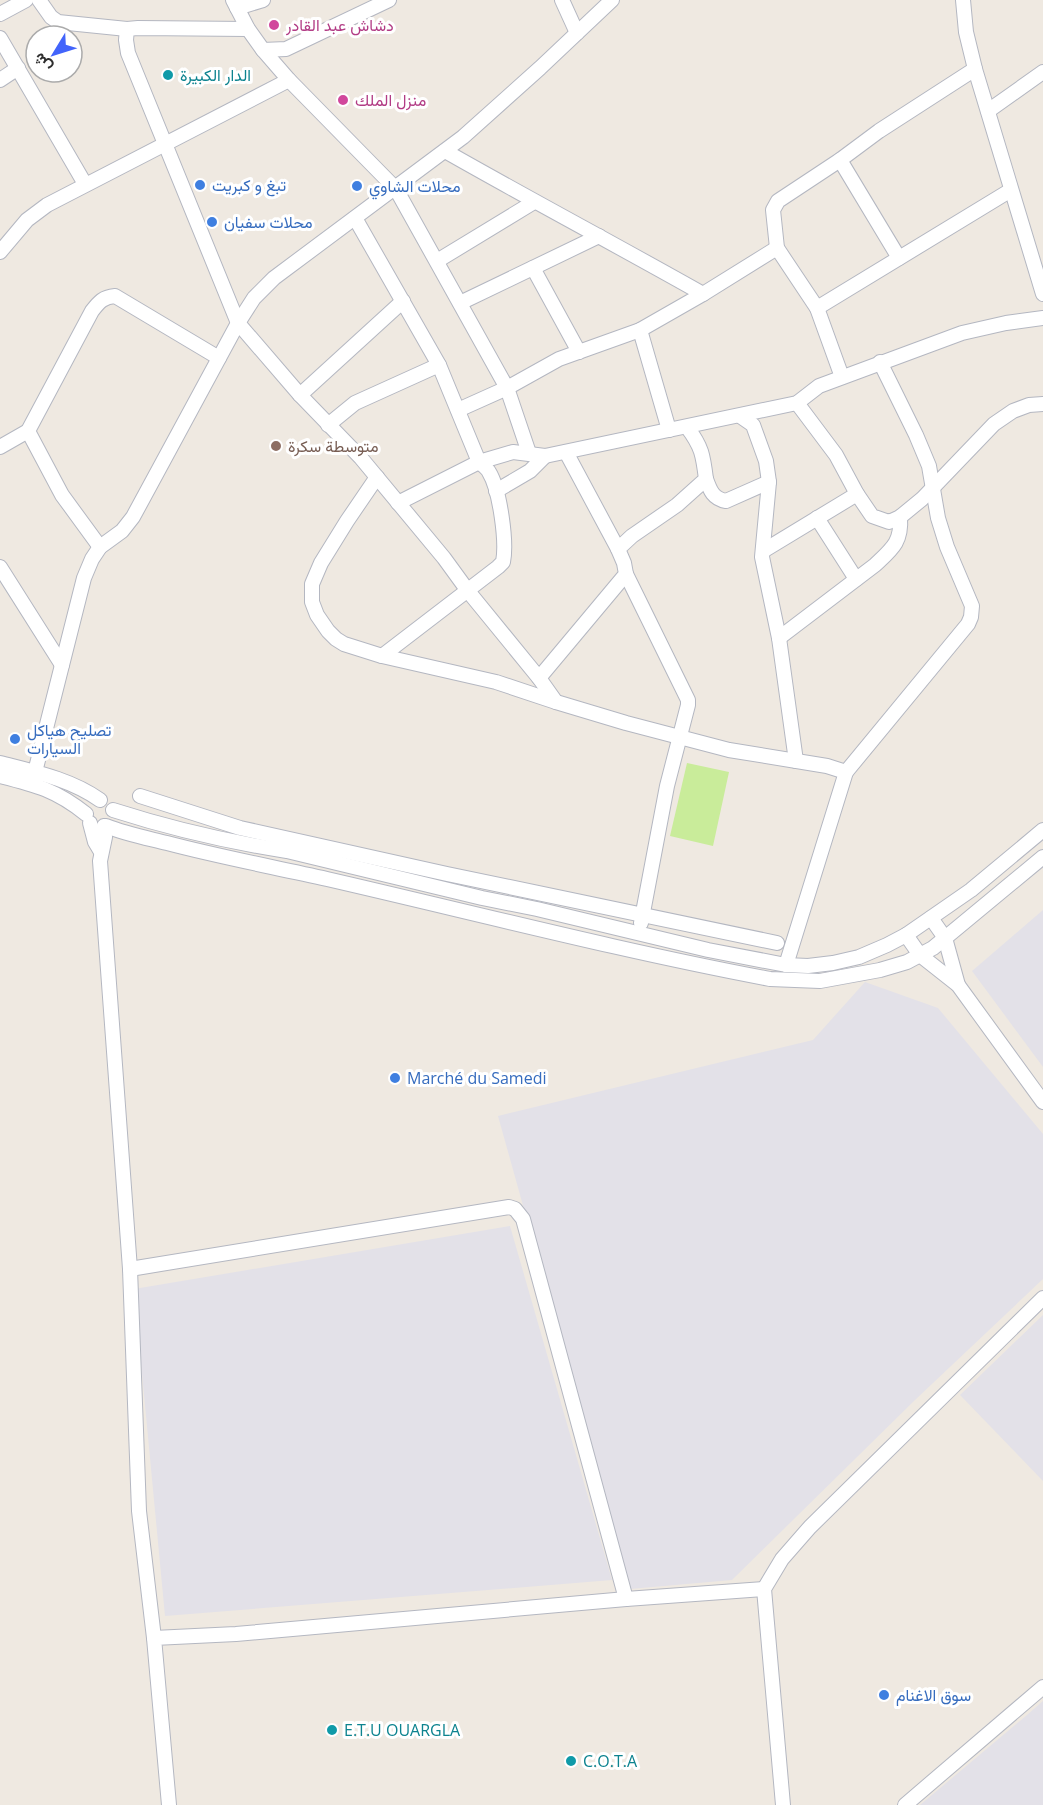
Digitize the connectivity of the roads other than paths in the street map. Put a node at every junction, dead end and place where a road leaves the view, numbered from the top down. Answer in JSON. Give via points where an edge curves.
{"nodes":[{"id":1,"x":26,"y":0,"type":"edge"},
{"id":2,"x":39,"y":0,"type":"edge"},
{"id":3,"x":263,"y":0,"type":"edge"},
{"id":4,"x":389,"y":0,"type":"edge"},
{"id":5,"x":562,"y":0,"type":"edge"},
{"id":6,"x":612,"y":0,"type":"edge"},
{"id":7,"x":963,"y":0,"type":"edge"},
{"id":8,"x":235,"y":4,"type":"edge"},
{"id":9,"x":0,"y":14,"type":"edge"},
{"id":10,"x":128,"y":29,"type":"junction"},
{"id":11,"x":248,"y":30,"type":"junction"},
{"id":12,"x":578,"y":33,"type":"junction"},
{"id":13,"x":0,"y":39,"type":"edge"},
{"id":14,"x":263,"y":50,"type":"junction"},
{"id":15,"x":18,"y":68,"type":"junction"},
{"id":16,"x":975,"y":69,"type":"junction"},
{"id":17,"x":1043,"y":72,"type":"edge"},
{"id":18,"x":0,"y":80,"type":"edge"},
{"id":19,"x":289,"y":81,"type":"junction"},
{"id":20,"x":988,"y":111,"type":"junction"},
{"id":21,"x":166,"y":144,"type":"junction"},
{"id":22,"x":445,"y":151,"type":"junction"},
{"id":23,"x":840,"y":160,"type":"junction"},
{"id":24,"x":85,"y":184,"type":"junction"},
{"id":25,"x":396,"y":189,"type":"junction"},
{"id":26,"x":1011,"y":190,"type":"junction"},
{"id":27,"x":534,"y":202,"type":"junction"},
{"id":28,"x":355,"y":218,"type":"junction"},
{"id":29,"x":599,"y":236,"type":"junction"},
{"id":30,"x":1043,"y":242,"type":"edge"},
{"id":31,"x":1029,"y":247,"type":"junction"},
{"id":32,"x":777,"y":248,"type":"junction"},
{"id":33,"x":0,"y":252,"type":"edge"},
{"id":34,"x":899,"y":258,"type":"junction"},
{"id":35,"x":437,"y":261,"type":"junction"},
{"id":36,"x":533,"y":268,"type":"junction"},
{"id":37,"x":704,"y":294,"type":"junction"},
{"id":38,"x":1043,"y":294,"type":"edge"},
{"id":39,"x":403,"y":301,"type":"junction"},
{"id":40,"x":460,"y":303,"type":"junction"},
{"id":41,"x":817,"y":308,"type":"junction"},
{"id":42,"x":1043,"y":318,"type":"edge"},
{"id":43,"x":238,"y":323,"type":"junction"},
{"id":44,"x":640,"y":330,"type":"junction"},
{"id":45,"x":579,"y":352,"type":"junction"},
{"id":46,"x":219,"y":358,"type":"junction"},
{"id":47,"x":880,"y":363,"type":"junction"},
{"id":48,"x":439,"y":365,"type":"junction"},
{"id":49,"x":842,"y":377,"type":"junction"},
{"id":50,"x":507,"y":388,"type":"junction"},
{"id":51,"x":300,"y":395,"type":"junction"},
{"id":52,"x":797,"y":403,"type":"junction"},
{"id":53,"x":1043,"y":404,"type":"edge"},
{"id":54,"x":458,"y":410,"type":"junction"},
{"id":55,"x":740,"y":417,"type":"junction"},
{"id":56,"x":328,"y":424,"type":"junction"},
{"id":57,"x":687,"y":427,"type":"junction"},
{"id":58,"x":669,"y":430,"type":"junction"},
{"id":59,"x":28,"y":431,"type":"junction"},
{"id":60,"x":0,"y":447,"type":"edge"},
{"id":61,"x":566,"y":452,"type":"junction"},
{"id":62,"x":529,"y":453,"type":"junction"},
{"id":63,"x":545,"y":456,"type":"junction"},
{"id":64,"x":479,"y":462,"type":"junction"},
{"id":65,"x":377,"y":477,"type":"junction"},
{"id":66,"x":706,"y":479,"type":"junction"},
{"id":67,"x":769,"y":482,"type":"junction"},
{"id":68,"x":934,"y":487,"type":"junction"},
{"id":69,"x":496,"y":491,"type":"junction"},
{"id":70,"x":857,"y":494,"type":"junction"},
{"id":71,"x":399,"y":503,"type":"junction"},
{"id":72,"x":900,"y":517,"type":"junction"},
{"id":73,"x":817,"y":518,"type":"junction"},
{"id":74,"x":100,"y":547,"type":"junction"},
{"id":75,"x":618,"y":549,"type":"junction"},
{"id":76,"x":763,"y":551,"type":"junction"},
{"id":77,"x":0,"y":567,"type":"edge"},
{"id":78,"x":626,"y":574,"type":"junction"},
{"id":79,"x":856,"y":579,"type":"junction"},
{"id":80,"x":468,"y":591,"type":"junction"},
{"id":81,"x":779,"y":638,"type":"junction"},
{"id":82,"x":382,"y":656,"type":"junction"},
{"id":83,"x":62,"y":665,"type":"junction"},
{"id":84,"x":539,"y":678,"type":"junction"},
{"id":85,"x":556,"y":702,"type":"junction"},
{"id":86,"x":680,"y":737,"type":"junction"},
{"id":87,"x":796,"y":761,"type":"junction"},
{"id":88,"x":0,"y":764,"type":"edge"},
{"id":89,"x":846,"y":772,"type":"junction"},
{"id":90,"x":0,"y":776,"type":"edge"},
{"id":91,"x":35,"y":779,"type":"junction"},
{"id":92,"x":140,"y":796,"type":"dead end"},
{"id":93,"x":100,"y":800,"type":"junction"},
{"id":94,"x":113,"y":810,"type":"junction"},
{"id":95,"x":88,"y":818,"type":"junction"},
{"id":96,"x":105,"y":826,"type":"junction"},
{"id":97,"x":1043,"y":830,"type":"edge"},
{"id":98,"x":132,"y":834,"type":"junction"},
{"id":99,"x":239,"y":835,"type":"junction"},
{"id":100,"x":263,"y":847,"type":"junction"},
{"id":101,"x":100,"y":857,"type":"junction"},
{"id":102,"x":1043,"y":857,"type":"edge"},
{"id":103,"x":259,"y":864,"type":"junction"},
{"id":104,"x":447,"y":874,"type":"junction"},
{"id":105,"x":444,"y":889,"type":"junction"},
{"id":106,"x":541,"y":894,"type":"junction"},
{"id":107,"x":441,"y":905,"type":"junction"},
{"id":108,"x":537,"y":909,"type":"junction"},
{"id":109,"x":642,"y":915,"type":"junction"},
{"id":110,"x":931,"y":918,"type":"junction"},
{"id":111,"x":532,"y":927,"type":"junction"},
{"id":112,"x":638,"y":934,"type":"junction"},
{"id":113,"x":906,"y":935,"type":"junction"},
{"id":114,"x":945,"y":938,"type":"junction"},
{"id":115,"x":777,"y":943,"type":"dead end"},
{"id":116,"x":920,"y":955,"type":"junction"},
{"id":117,"x":786,"y":965,"type":"junction"},
{"id":118,"x":958,"y":985,"type":"junction"},
{"id":119,"x":1043,"y":1102,"type":"edge"},
{"id":120,"x":130,"y":1269,"type":"junction"},
{"id":121,"x":1043,"y":1298,"type":"edge"},
{"id":122,"x":764,"y":1589,"type":"junction"},
{"id":123,"x":626,"y":1599,"type":"junction"},
{"id":124,"x":154,"y":1638,"type":"junction"},
{"id":125,"x":1043,"y":1687,"type":"edge"},
{"id":126,"x":169,"y":1805,"type":"edge"},
{"id":127,"x":783,"y":1805,"type":"edge"},
{"id":128,"x":905,"y":1805,"type":"edge"}],
"edges":[{"from":1,"to":9,"type":"street"},
{"from":2,"to":10,"type":"street","via":[[58,21]]},
{"from":3,"to":8,"type":"street"},
{"from":4,"to":14,"type":"street","via":[[286,50]]},
{"from":5,"to":12,"type":"street"},
{"from":6,"to":12,"type":"street"},
{"from":7,"to":16,"type":"street"},
{"from":8,"to":11,"type":"street"},
{"from":10,"to":11,"type":"street"},
{"from":10,"to":21,"type":"street","via":[[128,53]]},
{"from":11,"to":14,"type":"street"},
{"from":12,"to":22,"type":"street"},
{"from":13,"to":15,"type":"street"},
{"from":14,"to":19,"type":"street"},
{"from":15,"to":18,"type":"street"},
{"from":15,"to":24,"type":"street"},
{"from":16,"to":20,"type":"street"},
{"from":16,"to":23,"type":"street"},
{"from":17,"to":20,"type":"street"},
{"from":19,"to":21,"type":"street"},
{"from":19,"to":25,"type":"street"},
{"from":20,"to":26,"type":"street"},
{"from":21,"to":24,"type":"street"},
{"from":21,"to":43,"type":"street"},
{"from":22,"to":25,"type":"street"},
{"from":22,"to":27,"type":"street"},
{"from":23,"to":32,"type":"street","via":[[777,201],[773,210]]},
{"from":23,"to":34,"type":"street"},
{"from":24,"to":33,"type":"street","via":[[27,220]]},
{"from":25,"to":28,"type":"street"},
{"from":25,"to":35,"type":"street"},
{"from":26,"to":31,"type":"street"},
{"from":26,"to":34,"type":"street"},
{"from":27,"to":29,"type":"street"},
{"from":27,"to":35,"type":"street"},
{"from":28,"to":39,"type":"street"},
{"from":28,"to":43,"type":"street","via":[[274,278]]},
{"from":29,"to":36,"type":"street"},
{"from":29,"to":37,"type":"street"},
{"from":30,"to":31,"type":"street"},
{"from":31,"to":38,"type":"street"},
{"from":32,"to":37,"type":"street"},
{"from":32,"to":41,"type":"street"},
{"from":34,"to":41,"type":"street"},
{"from":35,"to":40,"type":"street"},
{"from":36,"to":40,"type":"street"},
{"from":36,"to":45,"type":"street"},
{"from":37,"to":44,"type":"street"},
{"from":39,"to":48,"type":"street"},
{"from":39,"to":51,"type":"street"},
{"from":40,"to":50,"type":"street"},
{"from":41,"to":49,"type":"street"},
{"from":42,"to":47,"type":"street","via":[[963,333]]},
{"from":43,"to":46,"type":"street"},
{"from":43,"to":51,"type":"street"},
{"from":44,"to":45,"type":"street"},
{"from":44,"to":58,"type":"street"},
{"from":45,"to":50,"type":"street","via":[[559,358]]},
{"from":46,"to":59,"type":"street","via":[[115,296],[107,297],[92,311]]},
{"from":46,"to":74,"type":"street","via":[[134,517]]},
{"from":47,"to":49,"type":"street"},
{"from":47,"to":68,"type":"street","via":[[916,435]]},
{"from":48,"to":54,"type":"street"},
{"from":48,"to":56,"type":"street","via":[[355,404]]},
{"from":49,"to":52,"type":"street","via":[[819,386]]},
{"from":50,"to":54,"type":"street"},
{"from":50,"to":62,"type":"street"},
{"from":51,"to":56,"type":"street"},
{"from":52,"to":55,"type":"street"},
{"from":52,"to":70,"type":"street","via":[[836,455]]},
{"from":53,"to":68,"type":"street","via":[[1013,411],[994,424]]},
{"from":54,"to":64,"type":"street"},
{"from":55,"to":57,"type":"street"},
{"from":55,"to":67,"type":"street","via":[[753,425]]},
{"from":56,"to":65,"type":"street"},
{"from":57,"to":58,"type":"street"},
{"from":57,"to":66,"type":"street","via":[[697,441]]},
{"from":58,"to":61,"type":"street"},
{"from":59,"to":60,"type":"street"},
{"from":59,"to":74,"type":"street","via":[[62,495]]},
{"from":61,"to":63,"type":"street"},
{"from":61,"to":75,"type":"street"},
{"from":62,"to":63,"type":"street"},
{"from":62,"to":64,"type":"street","via":[[513,452]]},
{"from":63,"to":69,"type":"street","via":[[530,471]]},
{"from":64,"to":69,"type":"street","via":[[488,471]]},
{"from":64,"to":71,"type":"street"},
{"from":65,"to":71,"type":"street"},
{"from":65,"to":82,"type":"street","via":[[321,563],[312,584],[312,602],[336,639]]},
{"from":66,"to":67,"type":"street","via":[[710,492],[718,500],[726,501]]},
{"from":66,"to":75,"type":"street"},
{"from":67,"to":76,"type":"street"},
{"from":68,"to":72,"type":"street"},
{"from":68,"to":89,"type":"street","via":[[938,518],[972,606],[971,616]]},
{"from":69,"to":80,"type":"street","via":[[503,562]]},
{"from":70,"to":72,"type":"street","via":[[872,516],[889,522]]},
{"from":70,"to":73,"type":"street"},
{"from":71,"to":80,"type":"street"},
{"from":72,"to":79,"type":"street","via":[[902,531],[896,543]]},
{"from":73,"to":76,"type":"street"},
{"from":73,"to":79,"type":"street"},
{"from":74,"to":83,"type":"street","via":[[84,578]]},
{"from":75,"to":78,"type":"street"},
{"from":76,"to":81,"type":"street"},
{"from":77,"to":83,"type":"street"},
{"from":78,"to":84,"type":"street"},
{"from":78,"to":86,"type":"street","via":[[687,700]]},
{"from":79,"to":81,"type":"street"},
{"from":80,"to":82,"type":"street"},
{"from":80,"to":84,"type":"street"},
{"from":81,"to":87,"type":"street"},
{"from":82,"to":85,"type":"street","via":[[496,682]]},
{"from":83,"to":91,"type":"street"},
{"from":84,"to":85,"type":"street"},
{"from":85,"to":86,"type":"street"},
{"from":86,"to":87,"type":"street"},
{"from":86,"to":109,"type":"street"},
{"from":87,"to":89,"type":"street"},
{"from":88,"to":91,"type":"street"},
{"from":89,"to":117,"type":"street"},
{"from":90,"to":91,"type":"street"},
{"from":91,"to":93,"type":"street","via":[[78,786]]},
{"from":91,"to":95,"type":"street"},
{"from":92,"to":99,"type":"street"},
{"from":93,"to":94,"type":"street","via":[[108,802]]},
{"from":93,"to":95,"type":"street","via":[[88,806]]},
{"from":94,"to":96,"type":"street","via":[[112,819]]},
{"from":94,"to":99,"type":"street","via":[[159,824]]},
{"from":95,"to":96,"type":"street","via":[[96,827]]},
{"from":95,"to":101,"type":"street"},
{"from":96,"to":98,"type":"street"},
{"from":96,"to":101,"type":"street"},
{"from":97,"to":110,"type":"street"},
{"from":98,"to":101,"type":"street","via":[[115,841]]},
{"from":98,"to":103,"type":"street"},
{"from":99,"to":100,"type":"street"},
{"from":99,"to":104,"type":"street"},
{"from":100,"to":103,"type":"street"},
{"from":100,"to":105,"type":"street"},
{"from":101,"to":120,"type":"street"},
{"from":102,"to":114,"type":"street"},
{"from":103,"to":107,"type":"street"},
{"from":104,"to":105,"type":"street"},
{"from":104,"to":106,"type":"street"},
{"from":105,"to":107,"type":"street"},
{"from":105,"to":108,"type":"street"},
{"from":106,"to":108,"type":"street"},
{"from":106,"to":109,"type":"street"},
{"from":107,"to":111,"type":"street"},
{"from":108,"to":111,"type":"street"},
{"from":108,"to":112,"type":"street"},
{"from":109,"to":112,"type":"street"},
{"from":109,"to":115,"type":"street"},
{"from":110,"to":113,"type":"street"},
{"from":110,"to":114,"type":"street"},
{"from":111,"to":116,"type":"street","via":[[770,979],[820,981],[896,966]]},
{"from":112,"to":117,"type":"street"},
{"from":113,"to":116,"type":"street"},
{"from":113,"to":117,"type":"street","via":[[842,961]]},
{"from":114,"to":116,"type":"street"},
{"from":114,"to":118,"type":"street"},
{"from":116,"to":118,"type":"street"},
{"from":118,"to":119,"type":"street"},
{"from":120,"to":123,"type":"street","via":[[515,1209],[523,1219]]},
{"from":120,"to":124,"type":"street","via":[[139,1511]]},
{"from":121,"to":122,"type":"street","via":[[810,1527]]},
{"from":122,"to":123,"type":"street"},
{"from":122,"to":127,"type":"street"},
{"from":123,"to":124,"type":"street"},
{"from":124,"to":126,"type":"street"},
{"from":125,"to":128,"type":"street"}]}
